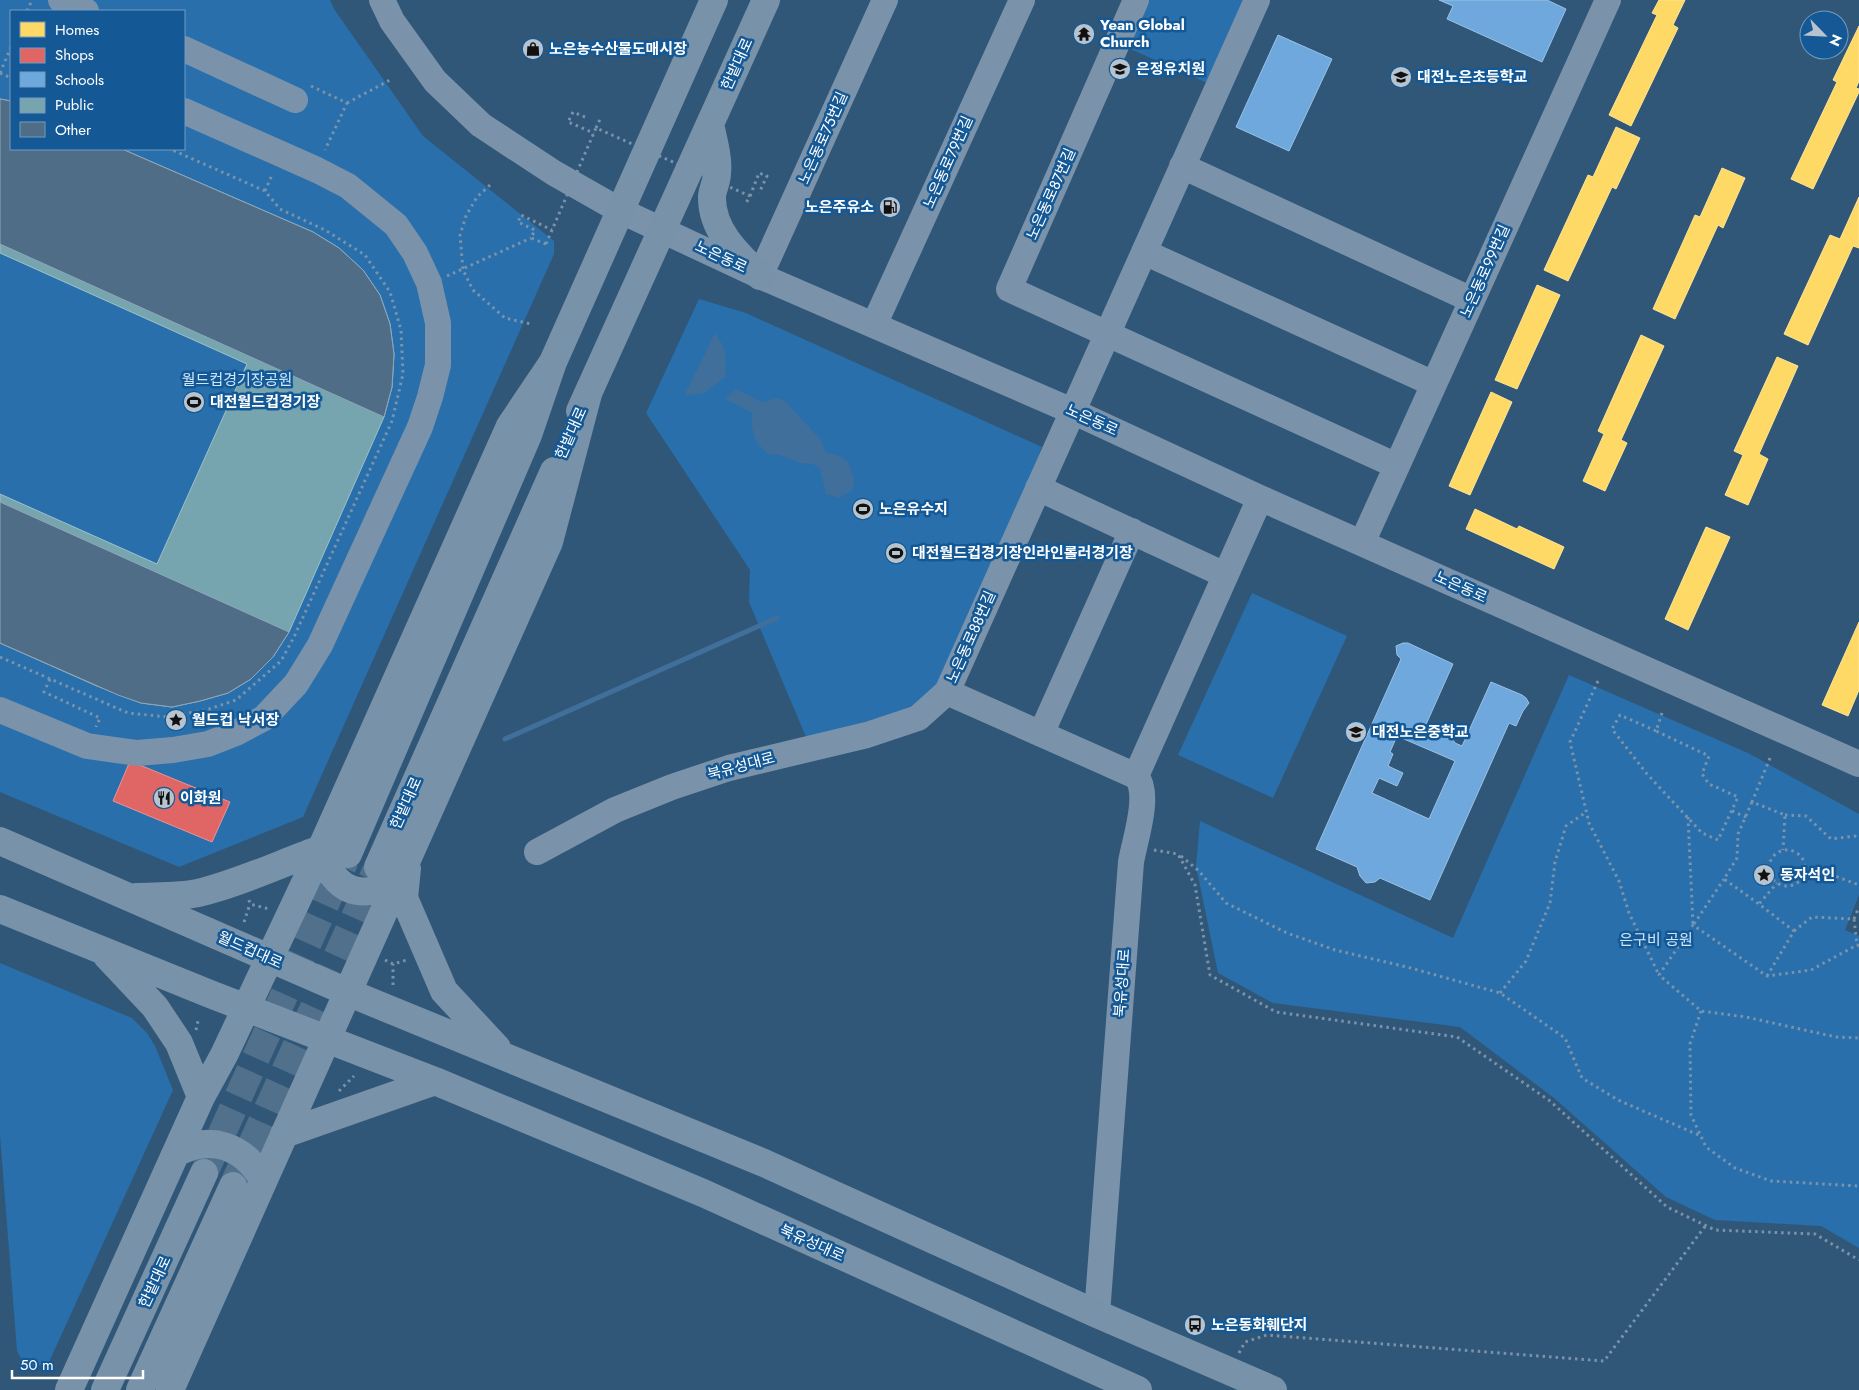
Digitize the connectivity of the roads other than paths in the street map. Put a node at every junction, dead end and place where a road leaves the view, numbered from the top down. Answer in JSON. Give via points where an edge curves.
{"nodes":[{"id":1,"x":61,"y":0,"type":"edge"},
{"id":2,"x":382,"y":0,"type":"edge"},
{"id":3,"x":714,"y":0,"type":"edge"},
{"id":4,"x":766,"y":0,"type":"edge"},
{"id":5,"x":885,"y":0,"type":"edge"},
{"id":6,"x":1022,"y":0,"type":"edge"},
{"id":7,"x":1136,"y":0,"type":"edge"},
{"id":8,"x":1258,"y":0,"type":"edge"},
{"id":9,"x":1608,"y":0,"type":"edge"},
{"id":10,"x":94,"y":8,"type":"edge"},
{"id":11,"x":185,"y":49,"type":"edge"},
{"id":12,"x":295,"y":100,"type":"dead end"},
{"id":13,"x":185,"y":111,"type":"edge"},
{"id":14,"x":710,"y":124,"type":"junction"},
{"id":15,"x":1182,"y":166,"type":"junction"},
{"id":16,"x":619,"y":210,"type":"junction"},
{"id":17,"x":663,"y":230,"type":"junction"},
{"id":18,"x":1144,"y":252,"type":"junction"},
{"id":19,"x":760,"y":276,"type":"junction"},
{"id":20,"x":1472,"y":300,"type":"junction"},
{"id":21,"x":874,"y":325,"type":"junction"},
{"id":22,"x":1107,"y":333,"type":"junction"},
{"id":23,"x":553,"y":362,"type":"junction"},
{"id":24,"x":1434,"y":384,"type":"junction"},
{"id":25,"x":1072,"y":411,"type":"junction"},
{"id":26,"x":1397,"y":466,"type":"junction"},
{"id":27,"x":1038,"y":488,"type":"junction"},
{"id":28,"x":1260,"y":498,"type":"junction"},
{"id":29,"x":1132,"y":531,"type":"junction"},
{"id":30,"x":1362,"y":543,"type":"junction"},
{"id":31,"x":1225,"y":575,"type":"junction"},
{"id":32,"x":947,"y":692,"type":"junction"},
{"id":33,"x":0,"y":710,"type":"edge"},
{"id":34,"x":1041,"y":734,"type":"junction"},
{"id":35,"x":1859,"y":764,"type":"edge"},
{"id":36,"x":1136,"y":776,"type":"junction"},
{"id":37,"x":0,"y":841,"type":"edge"},
{"id":38,"x":321,"y":849,"type":"junction"},
{"id":39,"x":537,"y":852,"type":"dead end"},
{"id":40,"x":348,"y":854,"type":"tunnel mouth"},
{"id":41,"x":396,"y":865,"type":"junction"},
{"id":42,"x":127,"y":897,"type":"junction"},
{"id":43,"x":0,"y":909,"type":"edge"},
{"id":44,"x":101,"y":950,"type":"junction"},
{"id":45,"x":270,"y":959,"type":"junction"},
{"id":46,"x":347,"y":992,"type":"junction"},
{"id":47,"x":246,"y":1008,"type":"junction"},
{"id":48,"x":326,"y":1039,"type":"junction"},
{"id":49,"x":503,"y":1055,"type":"junction"},
{"id":50,"x":435,"y":1081,"type":"junction"},
{"id":51,"x":201,"y":1097,"type":"junction"},
{"id":52,"x":284,"y":1134,"type":"junction"},
{"id":53,"x":176,"y":1153,"type":"junction"},
{"id":54,"x":204,"y":1174,"type":"tunnel mouth"},
{"id":55,"x":264,"y":1179,"type":"junction"},
{"id":56,"x":233,"y":1186,"type":"tunnel mouth"},
{"id":57,"x":1097,"y":1314,"type":"junction"},
{"id":58,"x":69,"y":1390,"type":"edge"},
{"id":59,"x":106,"y":1390,"type":"edge"},
{"id":60,"x":140,"y":1390,"type":"edge"},
{"id":61,"x":170,"y":1390,"type":"edge"},
{"id":62,"x":1138,"y":1390,"type":"edge"},
{"id":63,"x":1273,"y":1390,"type":"edge"}],
"edges":[{"from":1,"to":10,"type":"street"},
{"from":2,"to":16,"type":"street","name":"노은동로","via":[[392,22],[435,81],[481,125],[554,173]]},
{"from":3,"to":16,"type":"main road"},
{"from":4,"to":14,"type":"main road","name":"한밭대로"},
{"from":5,"to":19,"type":"street","name":"노은동로75번길"},
{"from":6,"to":21,"type":"street","name":"노은동로79번길"},
{"from":7,"to":22,"type":"street","name":"노은동로87번길","via":[[1009,289]]},
{"from":8,"to":15,"type":"street"},
{"from":9,"to":20,"type":"street","name":"노은동로99번길"},
{"from":11,"to":12,"type":"street"},
{"from":13,"to":33,"type":"street","via":[[348,186],[396,224],[429,283],[438,323],[438,365],[430,398],[320,645],[296,684],[264,718],[236,734],[208,744],[137,752],[87,746]]},
{"from":14,"to":17,"type":"main road","name":"한밭대로"},
{"from":14,"to":19,"type":"main road","via":[[718,172],[712,194],[716,222],[738,255]]},
{"from":15,"to":18,"type":"street"},
{"from":15,"to":20,"type":"street"},
{"from":16,"to":17,"type":"street","name":"노은동로"},
{"from":16,"to":23,"type":"main road"},
{"from":17,"to":19,"type":"street","name":"노은동로"},
{"from":17,"to":41,"type":"main road","name":"한밭대로","via":[[588,394]]},
{"from":18,"to":22,"type":"street"},
{"from":18,"to":24,"type":"street"},
{"from":19,"to":21,"type":"street","name":"노은동로"},
{"from":20,"to":24,"type":"street","name":"노은동로99번길"},
{"from":21,"to":25,"type":"street","name":"노은동로"},
{"from":22,"to":25,"type":"street"},
{"from":22,"to":26,"type":"street","name":"노은동로87번길"},
{"from":23,"to":38,"type":"main road","via":[[510,426]]},
{"from":23,"to":40,"type":"main road","via":[[528,435]]},
{"from":24,"to":26,"type":"street","name":"노은동로99번길"},
{"from":25,"to":27,"type":"street","name":"노은동로88번길"},
{"from":25,"to":28,"type":"street","name":"노은동로"},
{"from":26,"to":30,"type":"street","name":"노은동로99번길"},
{"from":27,"to":29,"type":"street"},
{"from":27,"to":32,"type":"street","name":"노은동로88번길"},
{"from":28,"to":30,"type":"street","name":"노은동로"},
{"from":28,"to":31,"type":"street"},
{"from":29,"to":31,"type":"street"},
{"from":29,"to":34,"type":"street"},
{"from":30,"to":35,"type":"street","name":"노은동로"},
{"from":31,"to":36,"type":"street"},
{"from":32,"to":34,"type":"street","name":"노은동로88번길"},
{"from":32,"to":39,"type":"street","name":"북유성대로","via":[[918,718],[867,735],[729,768],[672,787],[615,810]]},
{"from":34,"to":36,"type":"street","name":"노은동로88번길"},
{"from":36,"to":57,"type":"street","name":"북유성대로","via":[[1144,796],[1131,862]]},
{"from":37,"to":42,"type":"main road","name":"월드컵대로"},
{"from":38,"to":41,"type":"main road","via":[[324,861],[335,877],[355,892],[384,888]]},
{"from":38,"to":42,"type":"main road","via":[[197,893]]},
{"from":38,"to":45,"type":"main road"},
{"from":41,"to":46,"type":"main road"},
{"from":41,"to":49,"type":"main road","via":[[404,886],[404,898],[444,991]]},
{"from":42,"to":45,"type":"main road","name":"월드컵대로"},
{"from":43,"to":44,"type":"main road"},
{"from":44,"to":47,"type":"main road"},
{"from":44,"to":51,"type":"main road","via":[[155,1007],[179,1043]]},
{"from":45,"to":46,"type":"main road","name":"월드컵대로"},
{"from":45,"to":47,"type":"main road"},
{"from":46,"to":48,"type":"main road"},
{"from":46,"to":49,"type":"main road","name":"월드컵대로"},
{"from":47,"to":48,"type":"main road"},
{"from":47,"to":51,"type":"main road"},
{"from":48,"to":50,"type":"main road"},
{"from":48,"to":52,"type":"main road"},
{"from":49,"to":57,"type":"main road","via":[[764,1164]]},
{"from":50,"to":52,"type":"main road"},
{"from":50,"to":62,"type":"main road","name":"북유성대로","via":[[703,1193]]},
{"from":51,"to":53,"type":"main road"},
{"from":52,"to":55,"type":"main road"},
{"from":53,"to":55,"type":"main road","via":[[195,1144],[218,1145],[250,1161]]},
{"from":53,"to":58,"type":"main road"},
{"from":54,"to":59,"type":"main road","name":"한밭대로"},
{"from":55,"to":61,"type":"main road"},
{"from":56,"to":60,"type":"main road","name":"한밭대로"},
{"from":57,"to":63,"type":"main road"}]}
